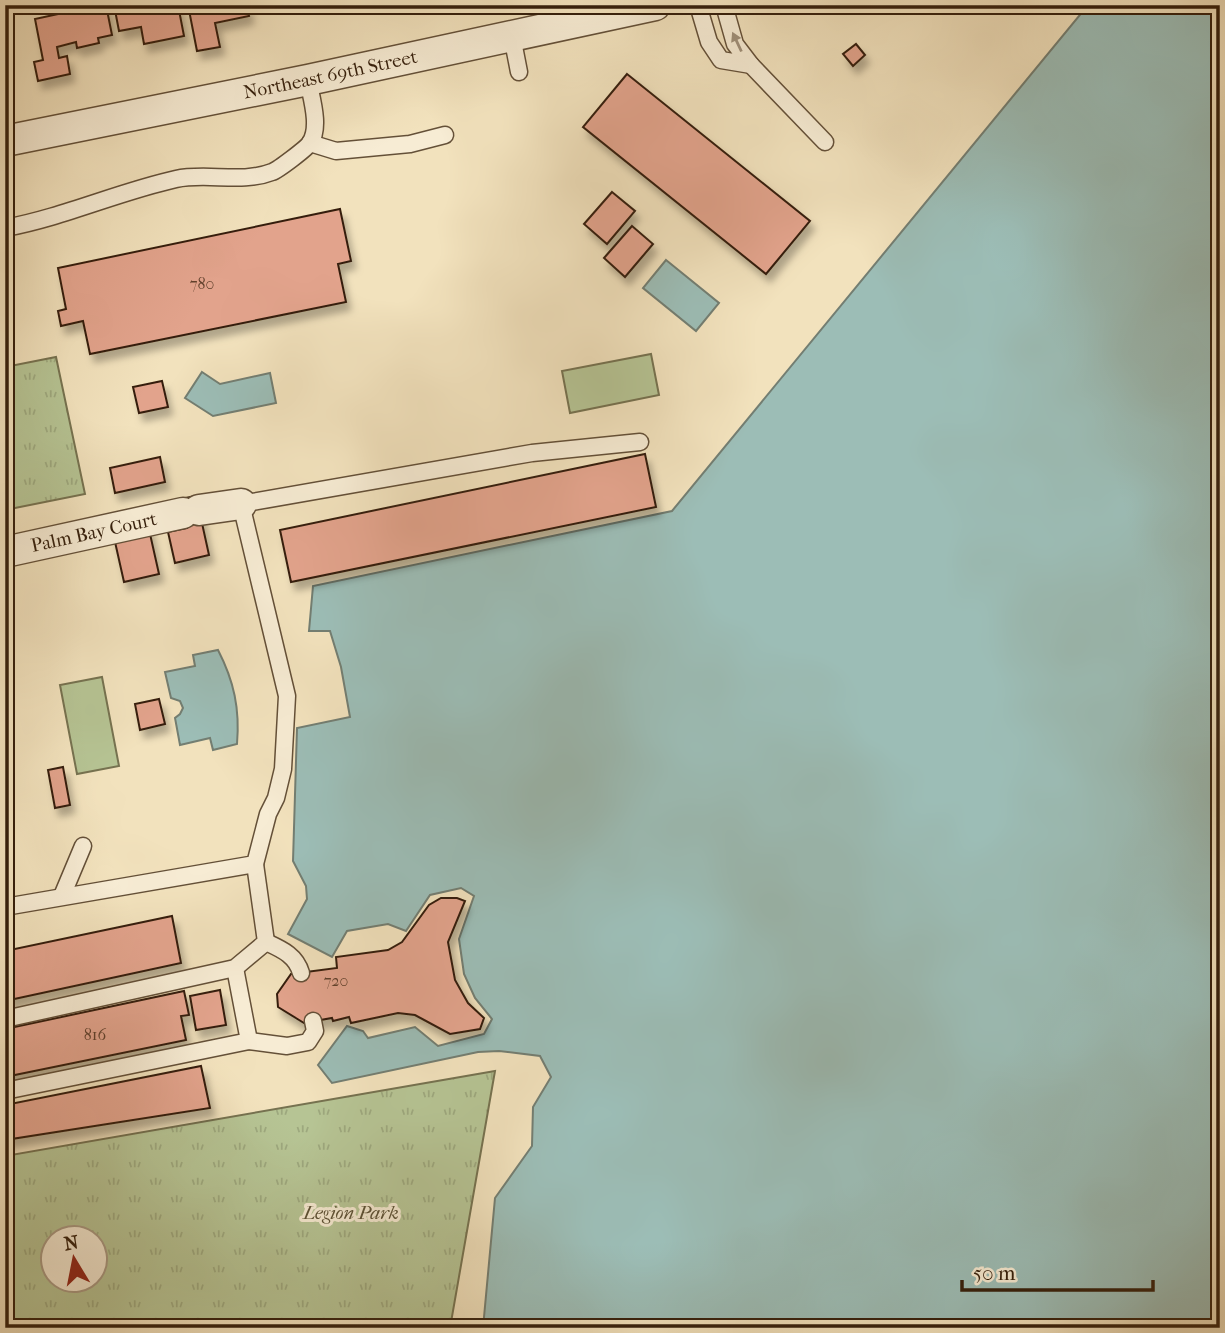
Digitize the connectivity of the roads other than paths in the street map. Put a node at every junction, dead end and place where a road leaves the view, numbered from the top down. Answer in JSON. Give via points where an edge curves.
{"nodes":[{"id":1,"x":655,"y":5,"type":"edge"},
{"id":2,"x":698,"y":5,"type":"edge"},
{"id":3,"x":724,"y":5,"type":"edge"},
{"id":4,"x":512,"y":36,"type":"junction"},
{"id":5,"x":751,"y":65,"type":"junction"},
{"id":6,"x":519,"y":72,"type":"dead end"},
{"id":7,"x":308,"y":80,"type":"junction"},
{"id":8,"x":444,"y":135,"type":"dead end"},
{"id":9,"x":5,"y":141,"type":"edge"},
{"id":10,"x":825,"y":142,"type":"dead end"},
{"id":11,"x":310,"y":143,"type":"junction"},
{"id":12,"x":5,"y":228,"type":"edge"},
{"id":13,"x":640,"y":442,"type":"dead end"},
{"id":14,"x":241,"y":504,"type":"junction"},
{"id":15,"x":5,"y":552,"type":"edge"},
{"id":16,"x":83,"y":846,"type":"dead end"},
{"id":17,"x":255,"y":864,"type":"junction"},
{"id":18,"x":62,"y":896,"type":"junction"},
{"id":19,"x":5,"y":907,"type":"edge"},
{"id":20,"x":266,"y":942,"type":"junction"},
{"id":21,"x":235,"y":968,"type":"junction"},
{"id":22,"x":301,"y":973,"type":"dead end"},
{"id":23,"x":5,"y":1019,"type":"edge"},
{"id":24,"x":313,"y":1021,"type":"dead end"},
{"id":25,"x":249,"y":1041,"type":"junction"},
{"id":26,"x":5,"y":1091,"type":"edge"}],
"edges":[{"from":1,"to":4,"type":"street","name":"Northeast 69th Street"},
{"from":2,"to":5,"type":"lane","via":[[709,42],[721,60]]},
{"from":5,"to":3,"type":"lane","one_way":true,"via":[[735,43]]},
{"from":4,"to":6,"type":"lane"},
{"from":4,"to":7,"type":"street","name":"Northeast 69th Street"},
{"from":5,"to":10,"type":"lane"},
{"from":7,"to":9,"type":"street","name":"Northeast 69th Street"},
{"from":7,"to":11,"type":"lane","via":[[316,118]]},
{"from":8,"to":11,"type":"lane","via":[[410,144],[336,151]]},
{"from":11,"to":12,"type":"lane","via":[[273,172],[176,179]]},
{"from":13,"to":14,"type":"lane","via":[[532,453]]},
{"from":14,"to":15,"type":"street","name":"Palm Bay Court"},
{"from":14,"to":17,"type":"lane","via":[[287,696],[283,769]]},
{"from":16,"to":18,"type":"lane"},
{"from":17,"to":18,"type":"lane"},
{"from":17,"to":20,"type":"lane"},
{"from":18,"to":19,"type":"lane"},
{"from":20,"to":21,"type":"lane"},
{"from":20,"to":22,"type":"lane","via":[[286,951]]},
{"from":21,"to":23,"type":"lane"},
{"from":21,"to":25,"type":"lane"},
{"from":24,"to":25,"type":"lane","via":[[315,1031],[309,1042],[288,1046]]},
{"from":25,"to":26,"type":"lane"}]}
